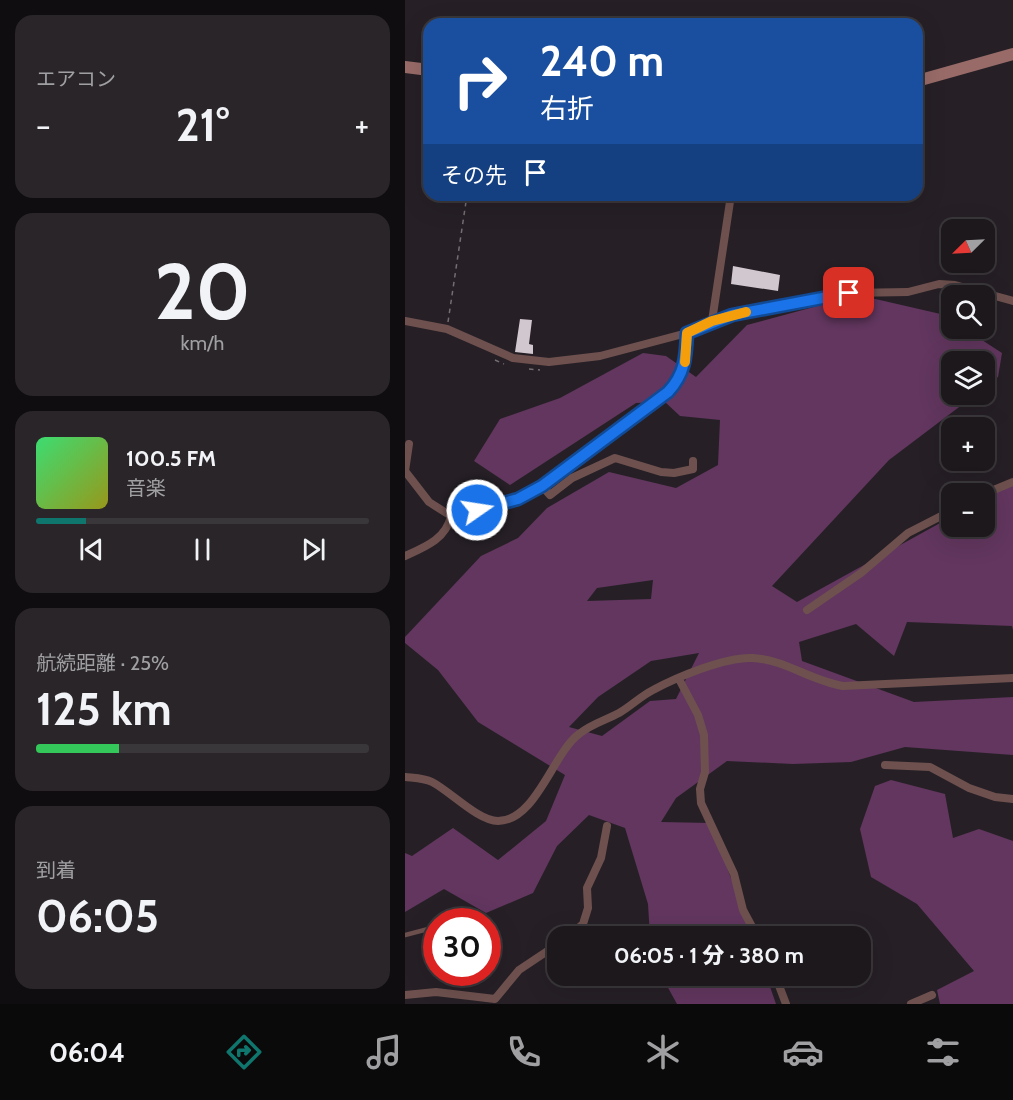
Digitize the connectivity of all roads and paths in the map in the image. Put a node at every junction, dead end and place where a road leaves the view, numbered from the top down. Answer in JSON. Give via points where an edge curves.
{"nodes":[{"id":1,"x":1013,"y":54,"type":"edge"},
{"id":2,"x":405,"y":67,"type":"edge"},
{"id":3,"x":423,"y":69,"type":"edge"},
{"id":4,"x":923,"y":79,"type":"edge"},
{"id":5,"x":466,"y":201,"type":"edge"},
{"id":6,"x":730,"y":201,"type":"edge"},
{"id":7,"x":1013,"y":301,"type":"edge"},
{"id":8,"x":405,"y":321,"type":"edge"},
{"id":9,"x":712,"y":321,"type":"junction"},
{"id":10,"x":447,"y":329,"type":"junction"},
{"id":11,"x":687,"y":333,"type":"junction"},
{"id":12,"x":409,"y":444,"type":"dead end"},
{"id":13,"x":693,"y":461,"type":"dead end"},
{"id":14,"x":1013,"y":482,"type":"edge"},
{"id":15,"x":542,"y":486,"type":"junction"},
{"id":16,"x":995,"y":489,"type":"edge"},
{"id":17,"x":451,"y":516,"type":"junction"},
{"id":18,"x":941,"y":516,"type":"edge"},
{"id":19,"x":405,"y":556,"type":"edge"},
{"id":20,"x":807,"y":610,"type":"dead end"},
{"id":21,"x":1013,"y":678,"type":"edge"},
{"id":22,"x":678,"y":679,"type":"junction"},
{"id":23,"x":885,"y":765,"type":"dead end"},
{"id":24,"x":405,"y":777,"type":"edge"},
{"id":25,"x":1013,"y":799,"type":"edge"},
{"id":26,"x":607,"y":826,"type":"dead end"},
{"id":27,"x":581,"y":926,"type":"edge"},
{"id":28,"x":752,"y":926,"type":"edge"},
{"id":29,"x":423,"y":930,"type":"edge"},
{"id":30,"x":405,"y":935,"type":"edge"},
{"id":31,"x":547,"y":951,"type":"edge"},
{"id":32,"x":779,"y":986,"type":"edge"},
{"id":33,"x":932,"y":994,"type":"dead end"},
{"id":34,"x":405,"y":995,"type":"edge"},
{"id":35,"x":786,"y":1004,"type":"edge"},
{"id":36,"x":911,"y":1004,"type":"edge"}],
"edges":[{"from":1,"to":4,"type":"street"},
{"from":2,"to":3,"type":"street"},
{"from":5,"to":10,"type":"path"},
{"from":6,"to":9,"type":"street"},
{"from":7,"to":9,"type":"street","via":[[939,284],[908,292],[839,294]]},
{"from":8,"to":10,"type":"street"},
{"from":9,"to":11,"type":"street"},
{"from":10,"to":11,"type":"street","via":[[513,358],[549,362],[600,356]]},
{"from":11,"to":15,"type":"street","via":[[684,368],[668,392]]},
{"from":12,"to":17,"type":"street","via":[[405,471],[429,502]]},
{"from":13,"to":15,"type":"street","via":[[693,469],[674,473],[615,458],[572,478],[550,495]]},
{"from":14,"to":16,"type":"street"},
{"from":15,"to":17,"type":"street","via":[[505,503]]},
{"from":17,"to":19,"type":"street","via":[[449,525],[432,543]]},
{"from":18,"to":20,"type":"street","via":[[908,533],[861,573]]},
{"from":21,"to":22,"type":"street","via":[[843,686],[764,659],[750,658]]},
{"from":22,"to":24,"type":"street","via":[[578,734],[541,789],[507,819],[484,817],[430,781]]},
{"from":22,"to":28,"type":"street","via":[[704,735],[701,803],[734,874],[743,910]]},
{"from":23,"to":25,"type":"street","via":[[930,767],[969,788]]},
{"from":26,"to":27,"type":"street","via":[[601,858],[587,888],[588,908]]},
{"from":29,"to":30,"type":"lane"},
{"from":31,"to":34,"type":"street","via":[[519,970],[495,999],[436,992]]},
{"from":32,"to":35,"type":"street"},
{"from":33,"to":36,"type":"street"}]}
